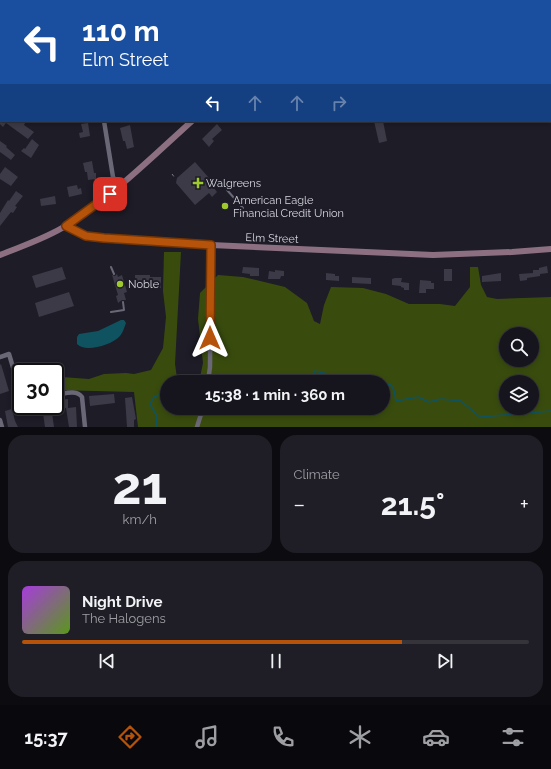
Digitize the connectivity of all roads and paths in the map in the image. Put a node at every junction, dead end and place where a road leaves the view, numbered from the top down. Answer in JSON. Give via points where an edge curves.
{"nodes":[{"id":1,"x":104,"y":122,"type":"edge"},
{"id":2,"x":191,"y":122,"type":"edge"},
{"id":3,"x":172,"y":174,"type":"dead end"},
{"id":4,"x":175,"y":178,"type":"dead end"},
{"id":5,"x":120,"y":187,"type":"junction"},
{"id":6,"x":227,"y":190,"type":"dead end"},
{"id":7,"x":243,"y":208,"type":"dead end"},
{"id":8,"x":66,"y":226,"type":"junction"},
{"id":9,"x":211,"y":245,"type":"junction"},
{"id":10,"x":551,"y":249,"type":"edge"},
{"id":11,"x":0,"y":255,"type":"edge"},
{"id":12,"x":111,"y":267,"type":"dead end"},
{"id":13,"x":114,"y":274,"type":"dead end"},
{"id":14,"x":123,"y":302,"type":"dead end"},
{"id":15,"x":111,"y":312,"type":"dead end"},
{"id":16,"x":0,"y":357,"type":"edge"},
{"id":17,"x":12,"y":364,"type":"edge"},
{"id":18,"x":209,"y":375,"type":"edge"},
{"id":19,"x":64,"y":394,"type":"edge"},
{"id":20,"x":201,"y":415,"type":"edge"},
{"id":21,"x":0,"y":420,"type":"edge"},
{"id":22,"x":2,"y":427,"type":"edge"},
{"id":23,"x":85,"y":427,"type":"edge"},
{"id":24,"x":197,"y":427,"type":"edge"}],
"edges":[{"from":1,"to":5,"type":"street","via":[[113,177]]},
{"from":2,"to":5,"type":"street"},
{"from":3,"to":4,"type":"path"},
{"from":5,"to":8,"type":"street"},
{"from":6,"to":7,"type":"lane"},
{"from":8,"to":9,"type":"street","name":"Elm Street","via":[[86,236]]},
{"from":8,"to":11,"type":"street"},
{"from":9,"to":10,"type":"street","name":"Elm Street","via":[[433,255]]},
{"from":9,"to":18,"type":"street"},
{"from":12,"to":13,"type":"lane"},
{"from":14,"to":15,"type":"lane","via":[[124,310]]},
{"from":16,"to":17,"type":"street","via":[[9,354]]},
{"from":19,"to":23,"type":"street","via":[[74,392],[82,397]]},
{"from":20,"to":24,"type":"street"},
{"from":21,"to":22,"type":"street"}]}
